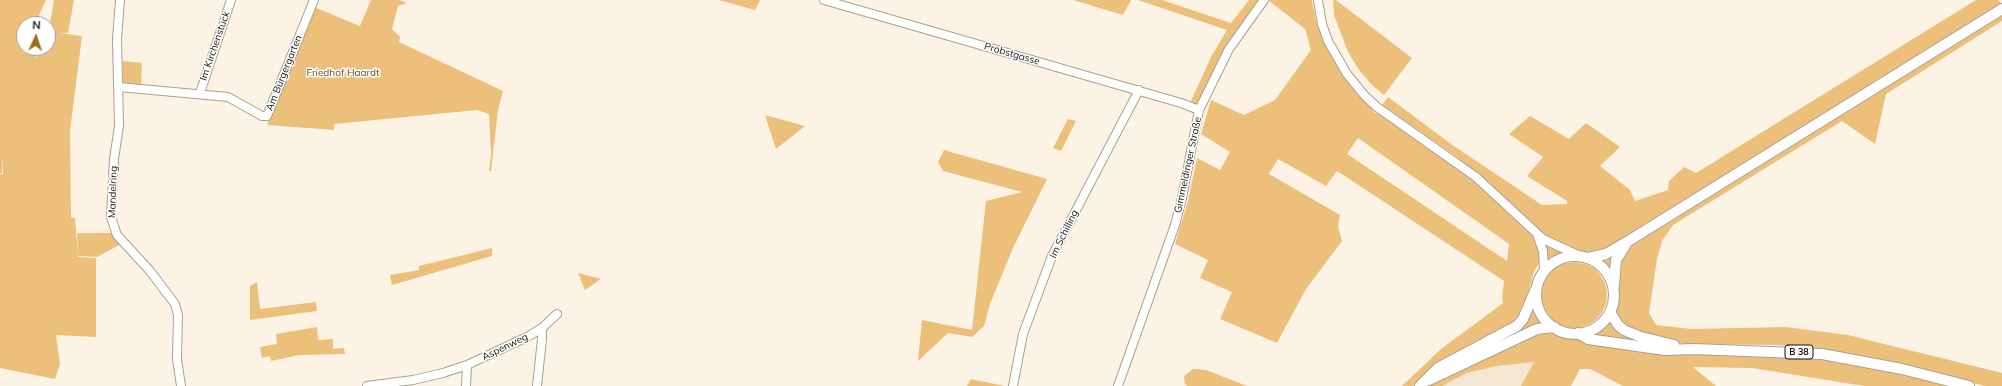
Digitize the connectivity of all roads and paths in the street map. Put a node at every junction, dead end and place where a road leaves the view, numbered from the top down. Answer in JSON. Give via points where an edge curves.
{"nodes":[{"id":1,"x":120,"y":0,"type":"edge"},
{"id":2,"x":231,"y":0,"type":"edge"},
{"id":3,"x":314,"y":0,"type":"edge"},
{"id":4,"x":824,"y":0,"type":"edge"},
{"id":5,"x":1264,"y":0,"type":"edge"},
{"id":6,"x":1318,"y":0,"type":"edge"},
{"id":7,"x":2002,"y":9,"type":"edge"},
{"id":8,"x":119,"y":86,"type":"junction"},
{"id":9,"x":1138,"y":90,"type":"junction"},
{"id":10,"x":200,"y":93,"type":"junction"},
{"id":11,"x":1199,"y":110,"type":"junction"},
{"id":12,"x":1537,"y":234,"type":"junction"},
{"id":13,"x":1630,"y":240,"type":"junction"},
{"id":14,"x":1584,"y":257,"type":"junction"},
{"id":15,"x":1544,"y":271,"type":"junction"},
{"id":16,"x":1537,"y":287,"type":"junction"},
{"id":17,"x":1613,"y":290,"type":"junction"},
{"id":18,"x":1610,"y":312,"type":"junction"},
{"id":19,"x":557,"y":314,"type":"dead end"},
{"id":20,"x":1554,"y":327,"type":"junction"},
{"id":21,"x":542,"y":328,"type":"junction"},
{"id":22,"x":1578,"y":333,"type":"junction"},
{"id":23,"x":1694,"y":349,"type":"junction"},
{"id":24,"x":467,"y":365,"type":"junction"},
{"id":25,"x":1422,"y":384,"type":"edge"},
{"id":26,"x":181,"y":386,"type":"edge"},
{"id":27,"x":367,"y":386,"type":"edge"},
{"id":28,"x":466,"y":386,"type":"edge"},
{"id":29,"x":537,"y":386,"type":"edge"},
{"id":30,"x":1013,"y":386,"type":"edge"},
{"id":31,"x":1118,"y":386,"type":"edge"},
{"id":32,"x":1969,"y":386,"type":"edge"}],
"edges":[{"from":1,"to":8,"type":"street","name":"Mandelring","via":[[117,39]]},
{"from":2,"to":10,"type":"street","name":"Im Kirchenstück"},
{"from":3,"to":10,"type":"street","name":"Am Bürgergarten","via":[[267,116],[262,116],[228,97]]},
{"from":4,"to":9,"type":"street","name":"Probstgasse"},
{"from":5,"to":11,"type":"street","name":"Gimmeldinger Straße","via":[[1229,49]]},
{"from":6,"to":12,"type":"street","via":[[1328,41],[1346,74],[1365,96],[1476,177]]},
{"from":7,"to":13,"type":"main road"},
{"from":8,"to":10,"type":"street","name":"Am Bürgergarten"},
{"from":8,"to":26,"type":"street","name":"Mandelring","via":[[119,126],[114,159],[111,217],[117,235],[150,271],[175,304],[178,315],[177,359]]},
{"from":9,"to":11,"type":"street","name":"Probstgasse"},
{"from":9,"to":30,"type":"street","name":"Im Schilling","via":[[1052,256],[1023,334]]},
{"from":11,"to":31,"type":"street","name":"Gimmeldinger Straße","via":[[1175,225]]},
{"from":12,"to":14,"type":"street","via":[[1548,242]]},
{"from":12,"to":15,"type":"street","via":[[1543,251]]},
{"from":13,"to":14,"type":"main road","via":[[1606,254]]},
{"from":13,"to":17,"type":"main road","via":[[1617,257]]},
{"from":14,"to":15,"type":"main road","via":[[1571,256],[1558,260]]},
{"from":14,"to":17,"type":"main road","via":[[1597,263],[1606,272]]},
{"from":15,"to":16,"type":"main road"},
{"from":16,"to":20,"type":"main road","via":[[1540,312]]},
{"from":16,"to":25,"type":"main road","via":[[1523,319],[1517,326],[1442,365]]},
{"from":17,"to":18,"type":"main road"},
{"from":18,"to":22,"type":"main road","via":[[1596,327]]},
{"from":18,"to":23,"type":"main road","number":"B 38","via":[[1618,325],[1631,333]]},
{"from":19,"to":21,"type":"street","name":"Aspenweg"},
{"from":20,"to":22,"type":"main road","via":[[1565,332]]},
{"from":20,"to":25,"type":"main road","via":[[1537,329]]},
{"from":21,"to":24,"type":"street","name":"Aspenweg","via":[[502,350]]},
{"from":21,"to":29,"type":"street","name":"Aspenweg"},
{"from":22,"to":23,"type":"main road","number":"B 38","via":[[1588,339],[1665,350]]},
{"from":23,"to":32,"type":"main road","number":"B 38","via":[[1822,354],[1902,369]]},
{"from":24,"to":27,"type":"street","name":"Aspenweg","via":[[413,380]]},
{"from":24,"to":28,"type":"street"}]}
